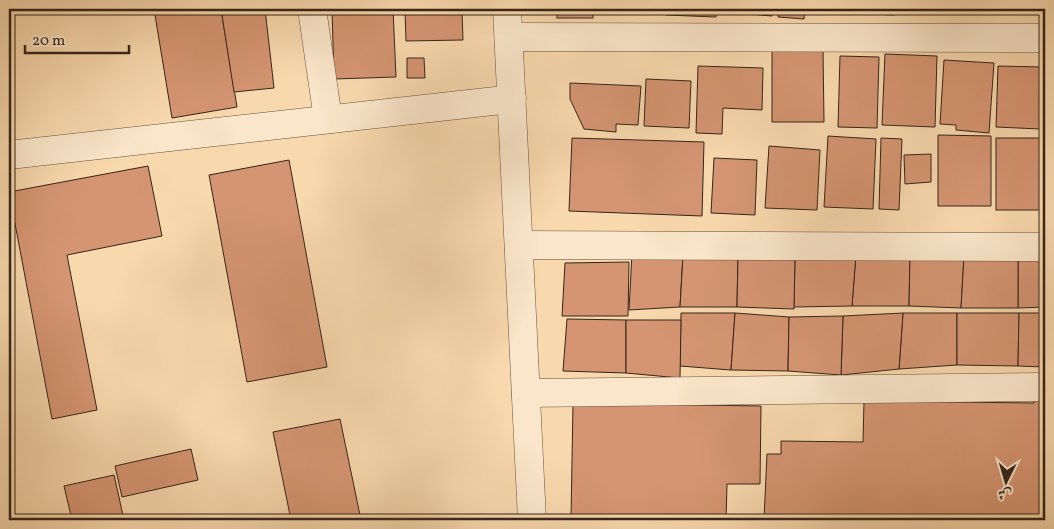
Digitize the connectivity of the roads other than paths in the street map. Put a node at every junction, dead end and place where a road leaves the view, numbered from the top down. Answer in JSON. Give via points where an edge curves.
{"nodes":[{"id":1,"x":312,"y":9,"type":"edge"},
{"id":2,"x":508,"y":9,"type":"edge"},
{"id":3,"x":509,"y":37,"type":"junction"},
{"id":4,"x":1045,"y":38,"type":"edge"},
{"id":5,"x":512,"y":99,"type":"junction"},
{"id":6,"x":328,"y":119,"type":"junction"},
{"id":7,"x":9,"y":155,"type":"edge"},
{"id":8,"x":519,"y":245,"type":"junction"},
{"id":9,"x":1045,"y":247,"type":"edge"},
{"id":10,"x":1045,"y":387,"type":"edge"},
{"id":11,"x":526,"y":393,"type":"junction"},
{"id":12,"x":532,"y":520,"type":"edge"}],
"edges":[{"from":1,"to":6,"type":"street"},
{"from":2,"to":3,"type":"street"},
{"from":3,"to":4,"type":"street"},
{"from":3,"to":5,"type":"street"},
{"from":5,"to":6,"type":"street"},
{"from":5,"to":8,"type":"street"},
{"from":6,"to":7,"type":"street"},
{"from":8,"to":9,"type":"street"},
{"from":8,"to":11,"type":"street"},
{"from":10,"to":11,"type":"street"},
{"from":11,"to":12,"type":"street"}]}
